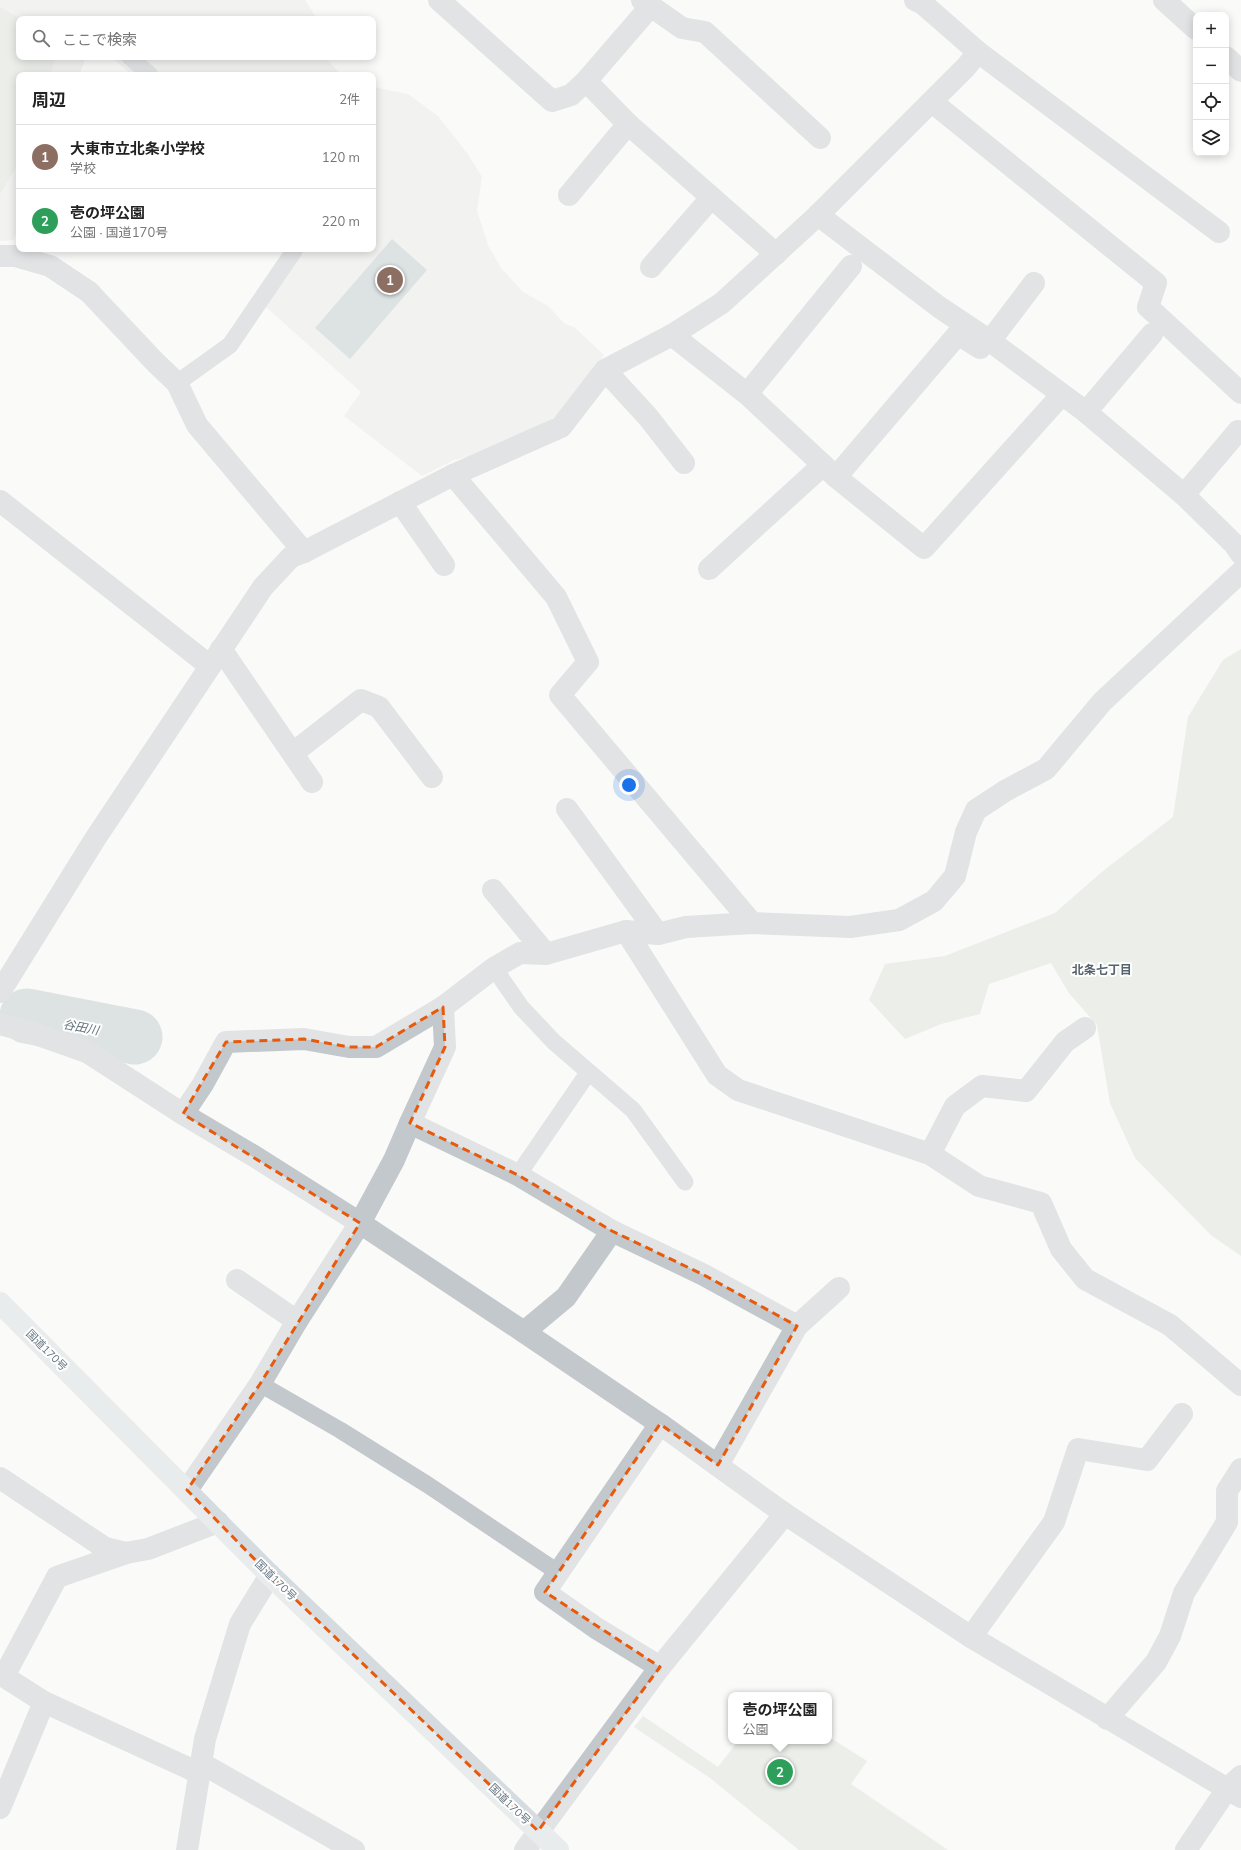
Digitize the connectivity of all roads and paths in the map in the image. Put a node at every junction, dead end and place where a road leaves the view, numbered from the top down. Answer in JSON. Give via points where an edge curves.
{"nodes":[{"id":1,"x":440,"y":0,"type":"edge"},
{"id":2,"x":915,"y":0,"type":"edge"},
{"id":3,"x":1164,"y":0,"type":"edge"},
{"id":4,"x":646,"y":3,"type":"edge"},
{"id":5,"x":1193,"y":26,"type":"edge"},
{"id":6,"x":978,"y":52,"type":"junction"},
{"id":7,"x":133,"y":60,"type":"edge"},
{"id":8,"x":1229,"y":60,"type":"edge"},
{"id":9,"x":1241,"y":71,"type":"edge"},
{"id":10,"x":147,"y":72,"type":"edge"},
{"id":11,"x":586,"y":81,"type":"junction"},
{"id":12,"x":932,"y":102,"type":"junction"},
{"id":13,"x":628,"y":124,"type":"junction"},
{"id":14,"x":820,"y":138,"type":"dead end"},
{"id":15,"x":569,"y":196,"type":"dead end"},
{"id":16,"x":711,"y":198,"type":"junction"},
{"id":17,"x":818,"y":215,"type":"junction"},
{"id":18,"x":1219,"y":232,"type":"dead end"},
{"id":19,"x":293,"y":252,"type":"edge"},
{"id":20,"x":776,"y":254,"type":"junction"},
{"id":21,"x":0,"y":256,"type":"edge"},
{"id":22,"x":851,"y":266,"type":"dead end"},
{"id":23,"x":651,"y":267,"type":"dead end"},
{"id":24,"x":1034,"y":283,"type":"dead end"},
{"id":25,"x":1152,"y":334,"type":"dead end"},
{"id":26,"x":672,"y":335,"type":"junction"},
{"id":27,"x":990,"y":340,"type":"junction"},
{"id":28,"x":605,"y":370,"type":"junction"},
{"id":29,"x":178,"y":383,"type":"junction"},
{"id":30,"x":1241,"y":393,"type":"edge"},
{"id":31,"x":747,"y":394,"type":"junction"},
{"id":32,"x":1057,"y":400,"type":"junction"},
{"id":33,"x":1086,"y":412,"type":"junction"},
{"id":34,"x":1238,"y":431,"type":"dead end"},
{"id":35,"x":684,"y":463,"type":"dead end"},
{"id":36,"x":829,"y":471,"type":"junction"},
{"id":37,"x":453,"y":475,"type":"junction"},
{"id":38,"x":1184,"y":495,"type":"junction"},
{"id":39,"x":0,"y":501,"type":"edge"},
{"id":40,"x":400,"y":502,"type":"junction"},
{"id":41,"x":1237,"y":549,"type":"edge"},
{"id":42,"x":304,"y":552,"type":"junction"},
{"id":43,"x":444,"y":565,"type":"dead end"},
{"id":44,"x":709,"y":569,"type":"dead end"},
{"id":45,"x":1241,"y":572,"type":"edge"},
{"id":46,"x":216,"y":658,"type":"junction"},
{"id":47,"x":293,"y":753,"type":"junction"},
{"id":48,"x":432,"y":777,"type":"dead end"},
{"id":49,"x":312,"y":782,"type":"dead end"},
{"id":50,"x":567,"y":809,"type":"dead end"},
{"id":51,"x":493,"y":890,"type":"dead end"},
{"id":52,"x":752,"y":923,"type":"junction"},
{"id":53,"x":626,"y":931,"type":"junction"},
{"id":54,"x":658,"y":934,"type":"junction"},
{"id":55,"x":546,"y":954,"type":"junction"},
{"id":56,"x":494,"y":968,"type":"junction"},
{"id":57,"x":0,"y":992,"type":"edge"},
{"id":58,"x":443,"y":1006,"type":"junction"},
{"id":59,"x":0,"y":1024,"type":"edge"},
{"id":60,"x":1085,"y":1028,"type":"dead end"},
{"id":61,"x":588,"y":1073,"type":"junction"},
{"id":62,"x":183,"y":1114,"type":"junction"},
{"id":63,"x":410,"y":1123,"type":"junction"},
{"id":64,"x":930,"y":1154,"type":"junction"},
{"id":65,"x":518,"y":1175,"type":"junction"},
{"id":66,"x":685,"y":1182,"type":"dead end"},
{"id":67,"x":360,"y":1223,"type":"junction"},
{"id":68,"x":612,"y":1231,"type":"junction"},
{"id":69,"x":237,"y":1280,"type":"dead end"},
{"id":70,"x":839,"y":1288,"type":"dead end"},
{"id":71,"x":0,"y":1304,"type":"edge"},
{"id":72,"x":297,"y":1321,"type":"junction"},
{"id":73,"x":797,"y":1326,"type":"junction"},
{"id":74,"x":524,"y":1332,"type":"junction"},
{"id":75,"x":260,"y":1384,"type":"junction"},
{"id":76,"x":1241,"y":1385,"type":"edge"},
{"id":77,"x":1182,"y":1414,"type":"dead end"},
{"id":78,"x":660,"y":1424,"type":"junction"},
{"id":79,"x":718,"y":1465,"type":"junction"},
{"id":80,"x":1241,"y":1469,"type":"edge"},
{"id":81,"x":0,"y":1478,"type":"edge"},
{"id":82,"x":187,"y":1490,"type":"junction"},
{"id":83,"x":785,"y":1514,"type":"junction"},
{"id":84,"x":218,"y":1522,"type":"junction"},
{"id":85,"x":126,"y":1553,"type":"junction"},
{"id":86,"x":559,"y":1573,"type":"junction"},
{"id":87,"x":270,"y":1574,"type":"junction"},
{"id":88,"x":971,"y":1637,"type":"junction"},
{"id":89,"x":660,"y":1667,"type":"junction"},
{"id":90,"x":2,"y":1675,"type":"edge"},
{"id":91,"x":44,"y":1702,"type":"junction"},
{"id":92,"x":1107,"y":1720,"type":"junction"},
{"id":93,"x":200,"y":1768,"type":"junction"},
{"id":94,"x":1236,"y":1788,"type":"edge"},
{"id":95,"x":0,"y":1808,"type":"edge"},
{"id":96,"x":538,"y":1831,"type":"junction"},
{"id":97,"x":187,"y":1850,"type":"edge"},
{"id":98,"x":354,"y":1850,"type":"edge"},
{"id":99,"x":525,"y":1850,"type":"edge"},
{"id":100,"x":558,"y":1850,"type":"edge"},
{"id":101,"x":1186,"y":1850,"type":"edge"}],
"edges":[{"from":1,"to":11,"type":"street","via":[[552,101],[571,95]]},
{"from":2,"to":6,"type":"street","via":[[923,4]]},
{"from":3,"to":5,"type":"street"},
{"from":4,"to":11,"type":"street"},
{"from":4,"to":14,"type":"street","via":[[682,28],[706,32]]},
{"from":6,"to":12,"type":"street"},
{"from":6,"to":18,"type":"street"},
{"from":7,"to":10,"type":"lane"},
{"from":8,"to":9,"type":"street"},
{"from":11,"to":13,"type":"street"},
{"from":12,"to":17,"type":"street"},
{"from":12,"to":30,"type":"street","via":[[1156,282],[1148,307]]},
{"from":13,"to":15,"type":"street"},
{"from":13,"to":16,"type":"street"},
{"from":16,"to":20,"type":"street"},
{"from":16,"to":23,"type":"street"},
{"from":17,"to":20,"type":"street"},
{"from":17,"to":27,"type":"street","via":[[939,307]]},
{"from":19,"to":29,"type":"lane","via":[[230,345]]},
{"from":20,"to":26,"type":"street","via":[[722,303]]},
{"from":21,"to":29,"type":"street","via":[[15,256],[50,266],[89,292]]},
{"from":22,"to":31,"type":"street"},
{"from":24,"to":27,"type":"street"},
{"from":25,"to":33,"type":"street"},
{"from":26,"to":28,"type":"street"},
{"from":26,"to":31,"type":"street"},
{"from":27,"to":33,"type":"street"},
{"from":28,"to":35,"type":"street","via":[[648,417]]},
{"from":28,"to":37,"type":"street","via":[[561,427]]},
{"from":29,"to":42,"type":"street","via":[[197,425]]},
{"from":31,"to":36,"type":"street"},
{"from":32,"to":36,"type":"street","via":[[958,334]]},
{"from":32,"to":36,"type":"street","via":[[924,548]]},
{"from":32,"to":41,"type":"street","via":[[1185,511]]},
{"from":33,"to":38,"type":"street"},
{"from":34,"to":38,"type":"street"},
{"from":36,"to":44,"type":"street"},
{"from":37,"to":40,"type":"street"},
{"from":37,"to":52,"type":"street","via":[[556,597],[588,662],[560,695]]},
{"from":38,"to":41,"type":"street"},
{"from":39,"to":46,"type":"street"},
{"from":40,"to":42,"type":"street"},
{"from":40,"to":43,"type":"street"},
{"from":42,"to":46,"type":"street","via":[[291,557],[264,587]]},
{"from":45,"to":52,"type":"street","via":[[1102,702],[1046,769],[976,810],[966,832],[955,876],[934,901],[899,920],[850,928]]},
{"from":46,"to":47,"type":"street"},
{"from":46,"to":57,"type":"street","via":[[95,839]]},
{"from":47,"to":48,"type":"street","via":[[361,700],[379,707]]},
{"from":47,"to":49,"type":"street"},
{"from":50,"to":54,"type":"street"},
{"from":51,"to":55,"type":"street"},
{"from":52,"to":54,"type":"street","via":[[686,927]]},
{"from":53,"to":54,"type":"street"},
{"from":53,"to":55,"type":"street"},
{"from":53,"to":64,"type":"street","via":[[717,1075],[738,1090]]},
{"from":55,"to":56,"type":"street","via":[[520,953]]},
{"from":56,"to":58,"type":"street"},
{"from":56,"to":61,"type":"lane","via":[[521,1007]]},
{"from":58,"to":62,"type":"street","via":[[376,1047],[349,1047],[304,1040],[226,1042]]},
{"from":58,"to":63,"type":"street","via":[[445,1047]]},
{"from":59,"to":62,"type":"street","via":[[87,1052]]},
{"from":60,"to":64,"type":"street","via":[[1065,1042],[1026,1091],[982,1086],[955,1106]]},
{"from":61,"to":65,"type":"lane"},
{"from":61,"to":66,"type":"lane","via":[[633,1110]]},
{"from":62,"to":67,"type":"street"},
{"from":63,"to":65,"type":"street"},
{"from":63,"to":67,"type":"street","via":[[394,1160]]},
{"from":64,"to":76,"type":"street","via":[[979,1186],[1041,1203],[1061,1249],[1085,1279],[1170,1325]]},
{"from":65,"to":68,"type":"street"},
{"from":67,"to":72,"type":"street"},
{"from":67,"to":74,"type":"street"},
{"from":68,"to":73,"type":"street","via":[[704,1275]]},
{"from":68,"to":74,"type":"street","via":[[566,1297]]},
{"from":69,"to":72,"type":"street"},
{"from":70,"to":73,"type":"street"},
{"from":71,"to":82,"type":"highway","name":"国道170号"},
{"from":72,"to":75,"type":"street"},
{"from":73,"to":79,"type":"street"},
{"from":74,"to":78,"type":"street"},
{"from":75,"to":82,"type":"street"},
{"from":75,"to":86,"type":"lane","via":[[428,1485]]},
{"from":77,"to":88,"type":"street","via":[[1147,1460],[1078,1449],[1054,1522]]},
{"from":78,"to":79,"type":"street"},
{"from":78,"to":86,"type":"street"},
{"from":79,"to":83,"type":"street"},
{"from":80,"to":92,"type":"street","via":[[1227,1491],[1227,1522],[1184,1593],[1170,1636],[1156,1662]]},
{"from":81,"to":85,"type":"street","via":[[105,1548]]},
{"from":82,"to":84,"type":"highway","name":"国道170号"},
{"from":83,"to":88,"type":"street"},
{"from":83,"to":89,"type":"street"},
{"from":84,"to":85,"type":"street","via":[[148,1549]]},
{"from":84,"to":87,"type":"highway","name":"国道170号"},
{"from":85,"to":90,"type":"street","via":[[57,1577]]},
{"from":86,"to":89,"type":"street","via":[[545,1592],[596,1628]]},
{"from":87,"to":93,"type":"street","via":[[240,1624],[205,1739]]},
{"from":87,"to":96,"type":"highway","name":"国道170号"},
{"from":88,"to":92,"type":"street"},
{"from":89,"to":96,"type":"street"},
{"from":90,"to":91,"type":"street"},
{"from":91,"to":93,"type":"street"},
{"from":91,"to":95,"type":"street"},
{"from":92,"to":94,"type":"street"},
{"from":93,"to":97,"type":"street"},
{"from":93,"to":98,"type":"street"},
{"from":94,"to":101,"type":"street"},
{"from":96,"to":99,"type":"street"},
{"from":96,"to":100,"type":"highway","name":"国道170号"}]}
